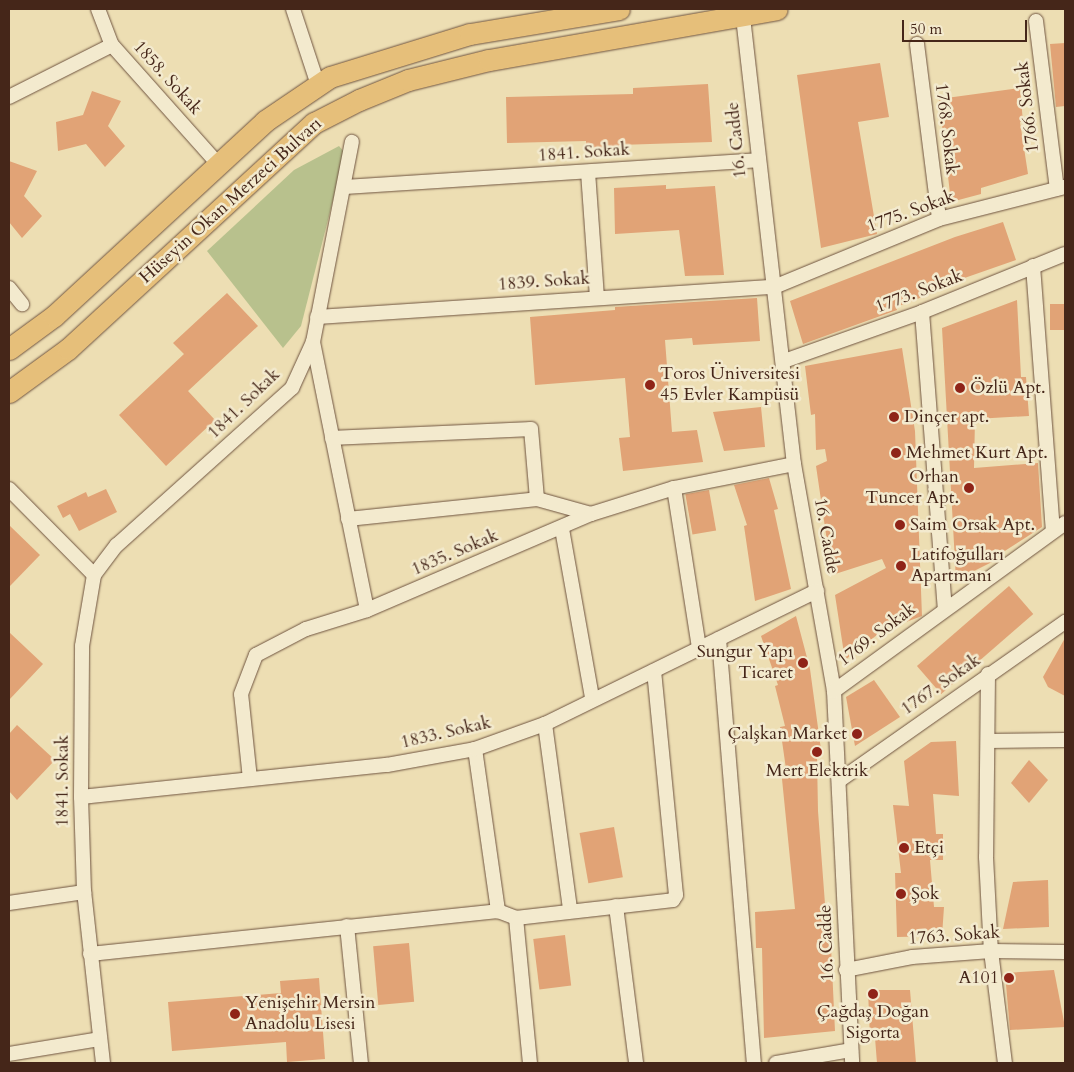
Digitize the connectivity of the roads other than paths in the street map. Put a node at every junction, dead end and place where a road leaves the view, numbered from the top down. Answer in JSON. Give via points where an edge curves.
{"nodes":[{"id":1,"x":98,"y":9,"type":"edge"},
{"id":2,"x":294,"y":9,"type":"edge"},
{"id":3,"x":619,"y":9,"type":"edge"},
{"id":4,"x":777,"y":9,"type":"edge"},
{"id":5,"x":743,"y":17,"type":"junction"},
{"id":6,"x":1036,"y":21,"type":"dead end"},
{"id":7,"x":917,"y":44,"type":"dead end"},
{"id":8,"x":112,"y":45,"type":"junction"},
{"id":9,"x":318,"y":85,"type":"junction"},
{"id":10,"x":9,"y":97,"type":"edge"},
{"id":11,"x":352,"y":142,"type":"dead end"},
{"id":12,"x":758,"y":160,"type":"junction"},
{"id":13,"x":219,"y":165,"type":"junction"},
{"id":14,"x":588,"y":172,"type":"junction"},
{"id":15,"x":344,"y":187,"type":"junction"},
{"id":16,"x":1061,"y":188,"type":"edge"},
{"id":17,"x":939,"y":219,"type":"junction"},
{"id":18,"x":1065,"y":254,"type":"edge"},
{"id":19,"x":1033,"y":266,"type":"junction"},
{"id":20,"x":774,"y":287,"type":"junction"},
{"id":21,"x":9,"y":288,"type":"edge"},
{"id":22,"x":597,"y":296,"type":"junction"},
{"id":23,"x":22,"y":304,"type":"dead end"},
{"id":24,"x":922,"y":312,"type":"junction"},
{"id":25,"x":317,"y":317,"type":"junction"},
{"id":26,"x":313,"y":342,"type":"junction"},
{"id":27,"x":9,"y":349,"type":"edge"},
{"id":28,"x":784,"y":360,"type":"junction"},
{"id":29,"x":9,"y":392,"type":"edge"},
{"id":30,"x":332,"y":438,"type":"junction"},
{"id":31,"x":794,"y":464,"type":"junction"},
{"id":32,"x":674,"y":488,"type":"junction"},
{"id":33,"x":9,"y":489,"type":"edge"},
{"id":34,"x":537,"y":499,"type":"junction"},
{"id":35,"x":591,"y":514,"type":"junction"},
{"id":36,"x":348,"y":519,"type":"junction"},
{"id":37,"x":1065,"y":523,"type":"edge"},
{"id":38,"x":562,"y":528,"type":"junction"},
{"id":39,"x":1053,"y":531,"type":"junction"},
{"id":40,"x":94,"y":575,"type":"junction"},
{"id":41,"x":817,"y":591,"type":"junction"},
{"id":42,"x":945,"y":608,"type":"junction"},
{"id":43,"x":367,"y":610,"type":"junction"},
{"id":44,"x":1065,"y":622,"type":"edge"},
{"id":45,"x":719,"y":640,"type":"junction"},
{"id":46,"x":699,"y":648,"type":"junction"},
{"id":47,"x":654,"y":671,"type":"junction"},
{"id":48,"x":988,"y":674,"type":"junction"},
{"id":49,"x":834,"y":691,"type":"junction"},
{"id":50,"x":592,"y":698,"type":"junction"},
{"id":51,"x":545,"y":724,"type":"junction"},
{"id":52,"x":1065,"y":740,"type":"edge"},
{"id":53,"x":988,"y":741,"type":"junction"},
{"id":54,"x":475,"y":749,"type":"junction"},
{"id":55,"x":250,"y":779,"type":"junction"},
{"id":56,"x":840,"y":780,"type":"junction"},
{"id":57,"x":81,"y":797,"type":"junction"},
{"id":58,"x":84,"y":892,"type":"junction"},
{"id":59,"x":9,"y":903,"type":"edge"},
{"id":60,"x":616,"y":906,"type":"junction"},
{"id":61,"x":570,"y":910,"type":"junction"},
{"id":62,"x":498,"y":911,"type":"junction"},
{"id":63,"x":516,"y":918,"type":"junction"},
{"id":64,"x":347,"y":926,"type":"junction"},
{"id":65,"x":992,"y":951,"type":"junction"},
{"id":66,"x":1065,"y":952,"type":"edge"},
{"id":67,"x":90,"y":954,"type":"junction"},
{"id":68,"x":846,"y":970,"type":"junction"},
{"id":69,"x":100,"y":1039,"type":"junction"},
{"id":70,"x":9,"y":1054,"type":"edge"},
{"id":71,"x":852,"y":1057,"type":"edge"},
{"id":72,"x":103,"y":1063,"type":"edge"},
{"id":73,"x":361,"y":1063,"type":"edge"},
{"id":74,"x":530,"y":1063,"type":"edge"},
{"id":75,"x":636,"y":1063,"type":"edge"},
{"id":76,"x":754,"y":1063,"type":"edge"},
{"id":77,"x":776,"y":1063,"type":"edge"},
{"id":78,"x":1005,"y":1063,"type":"edge"}],
"edges":[{"from":1,"to":8,"type":"street","name":"1858. Sokak"},
{"from":2,"to":9,"type":"street"},
{"from":3,"to":9,"type":"main road","name":"Hüseyin Okan Merzeci Bulvarı","via":[[470,34],[330,77]]},
{"from":4,"to":5,"type":"main road","name":"Hüseyin Okan Merzeci Bulvarı"},
{"from":5,"to":12,"type":"street","name":"16. Cadde"},
{"from":5,"to":29,"type":"main road","name":"Hüseyin Okan Merzeci Bulvarı","via":[[489,60],[408,80],[336,111],[314,123],[68,348]]},
{"from":6,"to":16,"type":"street","name":"1766. Sokak"},
{"from":7,"to":17,"type":"street","name":"1768. Sokak"},
{"from":8,"to":10,"type":"street"},
{"from":8,"to":13,"type":"street","name":"1858. Sokak"},
{"from":9,"to":13,"type":"main road","name":"Hüseyin Okan Merzeci Bulvarı","via":[[265,121]]},
{"from":11,"to":15,"type":"street"},
{"from":12,"to":14,"type":"street","name":"1841. Sokak"},
{"from":12,"to":20,"type":"street","name":"16. Cadde"},
{"from":13,"to":27,"type":"main road","name":"Hüseyin Okan Merzeci Bulvarı","via":[[54,316]]},
{"from":14,"to":15,"type":"street","name":"1841. Sokak"},
{"from":14,"to":22,"type":"street"},
{"from":15,"to":25,"type":"street","name":"1841. Sokak"},
{"from":16,"to":17,"type":"street","name":"1775. Sokak"},
{"from":17,"to":20,"type":"street","name":"1775. Sokak"},
{"from":18,"to":19,"type":"street","name":"1773. Sokak"},
{"from":19,"to":24,"type":"street","name":"1773. Sokak"},
{"from":19,"to":39,"type":"street"},
{"from":20,"to":22,"type":"street","name":"1839. Sokak"},
{"from":20,"to":28,"type":"street","name":"16. Cadde"},
{"from":21,"to":23,"type":"street"},
{"from":22,"to":25,"type":"street","name":"1839. Sokak"},
{"from":24,"to":28,"type":"street","name":"1773. Sokak"},
{"from":24,"to":42,"type":"street"},
{"from":25,"to":26,"type":"street","name":"1841. Sokak"},
{"from":26,"to":30,"type":"street"},
{"from":26,"to":40,"type":"street","name":"1841. Sokak","via":[[292,388],[117,545]]},
{"from":28,"to":31,"type":"street","name":"16. Cadde"},
{"from":30,"to":34,"type":"street","via":[[531,429]]},
{"from":30,"to":36,"type":"street"},
{"from":31,"to":32,"type":"street","name":"1835. Sokak"},
{"from":31,"to":41,"type":"street","name":"16. Cadde"},
{"from":32,"to":35,"type":"street","name":"1835. Sokak"},
{"from":32,"to":46,"type":"street"},
{"from":33,"to":40,"type":"street"},
{"from":34,"to":35,"type":"street"},
{"from":34,"to":36,"type":"street"},
{"from":35,"to":38,"type":"street","name":"1835. Sokak"},
{"from":36,"to":43,"type":"street"},
{"from":37,"to":39,"type":"street","name":"1769. Sokak"},
{"from":38,"to":43,"type":"street","name":"1835. Sokak"},
{"from":38,"to":50,"type":"street"},
{"from":39,"to":42,"type":"street","name":"1769. Sokak"},
{"from":40,"to":57,"type":"street","name":"1841. Sokak","via":[[82,646]]},
{"from":41,"to":45,"type":"street","name":"1833. Sokak"},
{"from":41,"to":49,"type":"street","name":"16. Cadde"},
{"from":42,"to":49,"type":"street","name":"1769. Sokak"},
{"from":43,"to":55,"type":"street","name":"1835. Sokak","via":[[306,629],[256,655],[241,694]]},
{"from":44,"to":48,"type":"street","name":"1767. Sokak"},
{"from":45,"to":46,"type":"street","name":"1833. Sokak"},
{"from":45,"to":76,"type":"street"},
{"from":46,"to":47,"type":"street","name":"1833. Sokak"},
{"from":47,"to":50,"type":"street","name":"1833. Sokak"},
{"from":47,"to":60,"type":"street","via":[[676,895],[673,900]]},
{"from":48,"to":53,"type":"street"},
{"from":48,"to":56,"type":"street","name":"1767. Sokak"},
{"from":49,"to":56,"type":"street","name":"16. Cadde"},
{"from":50,"to":51,"type":"street","name":"1833. Sokak"},
{"from":51,"to":54,"type":"street","name":"1833. Sokak"},
{"from":51,"to":61,"type":"street"},
{"from":52,"to":53,"type":"street"},
{"from":53,"to":65,"type":"street","via":[[986,857]]},
{"from":54,"to":55,"type":"street","name":"1833. Sokak","via":[[388,765]]},
{"from":54,"to":62,"type":"street"},
{"from":55,"to":57,"type":"street","name":"1833. Sokak"},
{"from":56,"to":68,"type":"street","name":"16. Cadde"},
{"from":57,"to":58,"type":"street","name":"1841. Sokak"},
{"from":58,"to":59,"type":"street"},
{"from":58,"to":67,"type":"street","name":"1841. Sokak"},
{"from":60,"to":61,"type":"street"},
{"from":60,"to":75,"type":"street"},
{"from":61,"to":63,"type":"street"},
{"from":62,"to":63,"type":"street"},
{"from":62,"to":64,"type":"street"},
{"from":63,"to":74,"type":"street"},
{"from":64,"to":67,"type":"street"},
{"from":64,"to":73,"type":"street"},
{"from":65,"to":66,"type":"street","name":"1763. Sokak"},
{"from":65,"to":68,"type":"street","name":"1763. Sokak","via":[[912,956]]},
{"from":65,"to":78,"type":"street"},
{"from":67,"to":69,"type":"street","name":"1841. Sokak"},
{"from":68,"to":71,"type":"street","name":"16. Cadde"},
{"from":69,"to":70,"type":"street"},
{"from":69,"to":72,"type":"street","name":"1841. Sokak"},
{"from":71,"to":77,"type":"street"}]}
